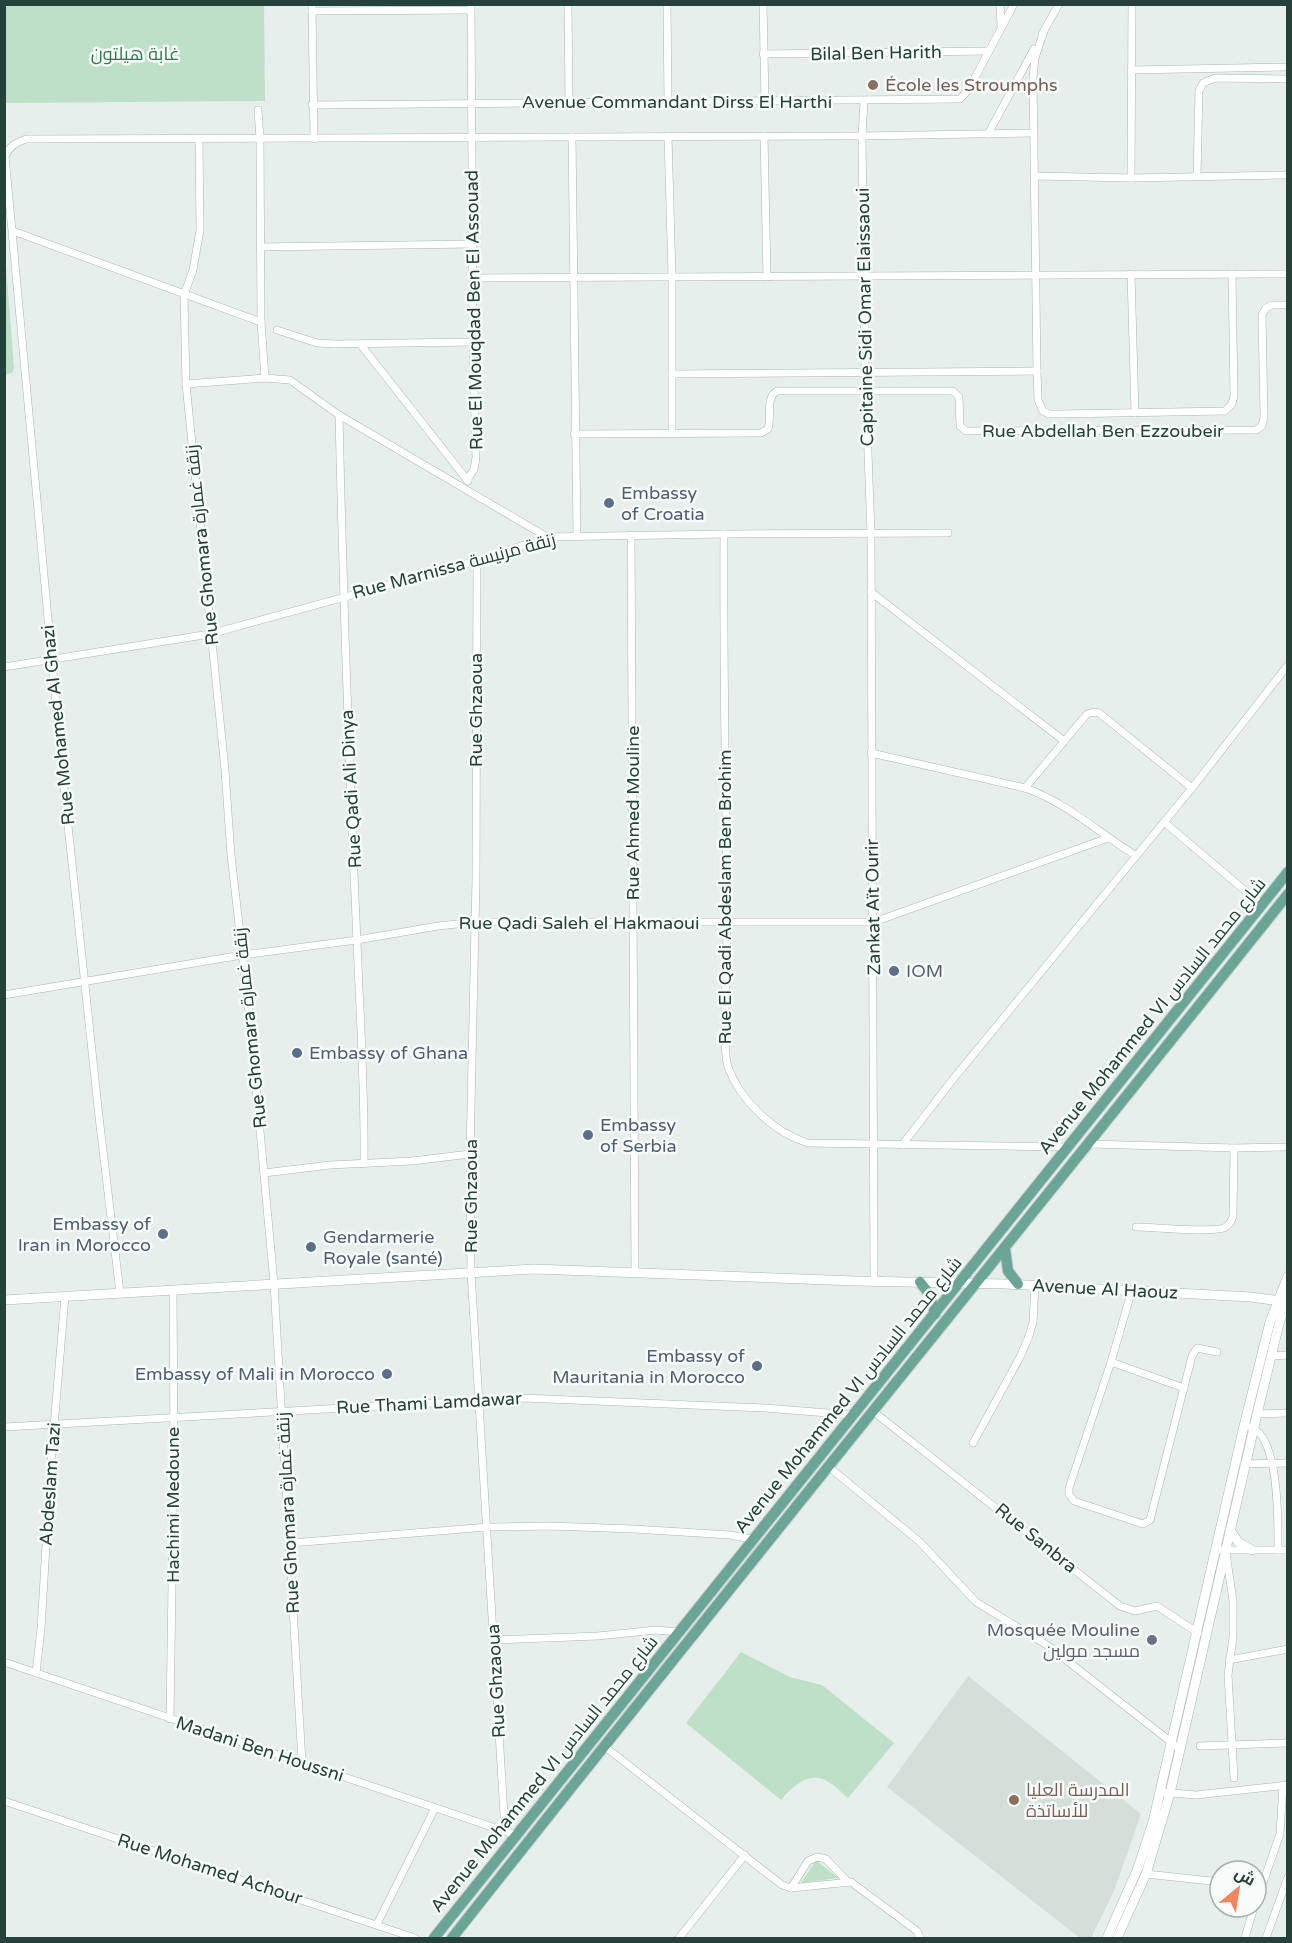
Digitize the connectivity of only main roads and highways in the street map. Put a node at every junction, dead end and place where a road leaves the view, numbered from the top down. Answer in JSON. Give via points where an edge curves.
{"nodes":[{"id":1,"x":1287,"y":872,"type":"edge"},
{"id":2,"x":1287,"y":894,"type":"edge"},
{"id":3,"x":1005,"y":1249,"type":"junction"},
{"id":4,"x":1287,"y":1276,"type":"edge"},
{"id":5,"x":920,"y":1282,"type":"junction"},
{"id":6,"x":959,"y":1283,"type":"junction"},
{"id":7,"x":977,"y":1284,"type":"junction"},
{"id":8,"x":1018,"y":1284,"type":"junction"},
{"id":9,"x":1284,"y":1298,"type":"edge"},
{"id":10,"x":4,"y":1300,"type":"edge"},
{"id":11,"x":935,"y":1314,"type":"junction"},
{"id":12,"x":1249,"y":1427,"type":"junction"},
{"id":13,"x":1240,"y":1464,"type":"junction"},
{"id":14,"x":1230,"y":1530,"type":"junction"},
{"id":15,"x":1220,"y":1550,"type":"junction"},
{"id":16,"x":1252,"y":1550,"type":"road end"},
{"id":17,"x":1166,"y":1793,"type":"junction"},
{"id":18,"x":434,"y":1938,"type":"edge"},
{"id":19,"x":452,"y":1938,"type":"edge"},
{"id":20,"x":1107,"y":1938,"type":"edge"},
{"id":21,"x":1117,"y":1938,"type":"edge"}],
"edges":[{"from":1,"to":6,"type":"main road","name":"Avenue Mohammed VI شارع محمد السادس"},
{"from":2,"to":3,"type":"main road","name":"Avenue Mohammed VI شارع محمد السادس"},
{"from":3,"to":7,"type":"main road","name":"Avenue Mohammed VI شارع محمد السادس"},
{"from":3,"to":8,"type":"main road","via":[[1008,1271]]},
{"from":4,"to":9,"type":"main road"},
{"from":5,"to":6,"type":"main road","name":"Avenue Al Haouz"},
{"from":5,"to":10,"type":"main road","name":"Avenue Al Haouz","via":[[534,1269]]},
{"from":5,"to":11,"type":"main road","via":[[930,1295]]},
{"from":6,"to":7,"type":"main road","name":"Avenue Al Haouz"},
{"from":6,"to":11,"type":"main road","name":"Avenue Mohammed VI شارع محمد السادس"},
{"from":7,"to":8,"type":"main road","name":"Avenue Al Haouz"},
{"from":7,"to":19,"type":"main road","name":"Avenue Mohammed VI شارع محمد السادس"},
{"from":8,"to":9,"type":"main road","name":"Avenue Al Haouz"},
{"from":9,"to":12,"type":"main road","via":[[1257,1414]]},
{"from":9,"to":12,"type":"main road","via":[[1270,1322]]},
{"from":11,"to":18,"type":"main road","name":"Avenue Mohammed VI شارع محمد السادس","via":[[510,1833]]},
{"from":12,"to":13,"type":"main road"},
{"from":13,"to":14,"type":"main road"},
{"from":13,"to":15,"type":"main road"},
{"from":14,"to":15,"type":"main road"},
{"from":14,"to":16,"type":"main road","via":[[1238,1542]]},
{"from":15,"to":17,"type":"main road"},
{"from":17,"to":20,"type":"main road"},
{"from":17,"to":21,"type":"main road","via":[[1146,1874]]}]}
